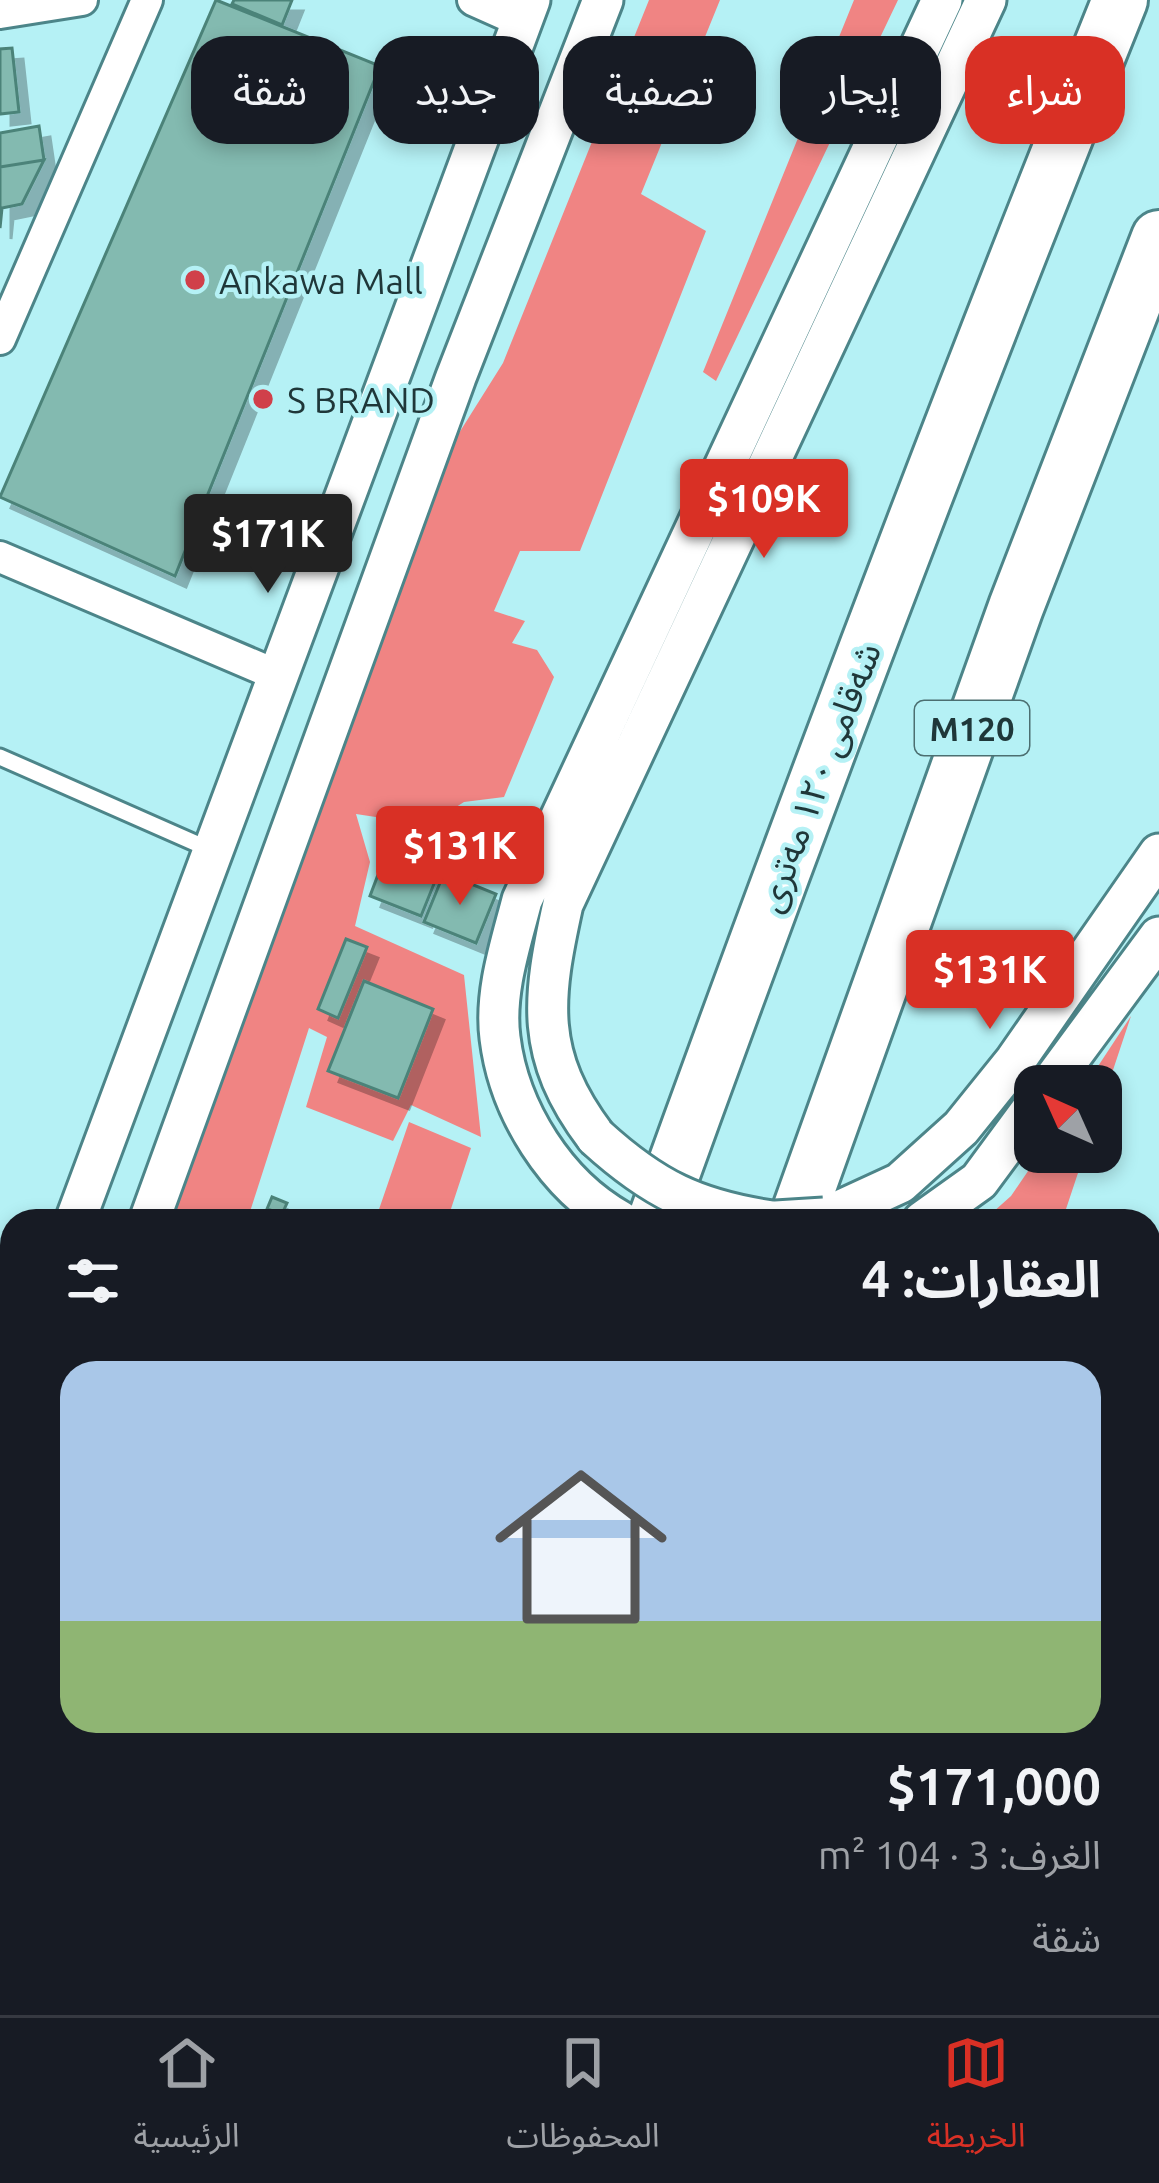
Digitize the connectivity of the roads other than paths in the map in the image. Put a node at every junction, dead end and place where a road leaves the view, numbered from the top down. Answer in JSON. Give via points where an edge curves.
{"nodes":[{"id":1,"x":82,"y":0,"type":"edge"},
{"id":2,"x":147,"y":0,"type":"edge"},
{"id":3,"x":473,"y":0,"type":"edge"},
{"id":4,"x":603,"y":0,"type":"edge"},
{"id":5,"x":943,"y":0,"type":"edge"},
{"id":6,"x":986,"y":0,"type":"edge"},
{"id":7,"x":1120,"y":0,"type":"edge"},
{"id":8,"x":525,"y":10,"type":"edge"},
{"id":9,"x":0,"y":13,"type":"edge"},
{"id":10,"x":1159,"y":238,"type":"edge"},
{"id":11,"x":14,"y":277,"type":"edge"},
{"id":12,"x":0,"y":339,"type":"edge"},
{"id":13,"x":0,"y":557,"type":"edge"},
{"id":14,"x":279,"y":676,"type":"junction"},
{"id":15,"x":0,"y":757,"type":"edge"},
{"id":16,"x":211,"y":850,"type":"junction"},
{"id":17,"x":1159,"y":854,"type":"edge"},
{"id":18,"x":1159,"y":937,"type":"edge"},
{"id":19,"x":1065,"y":1065,"type":"edge"},
{"id":20,"x":1014,"y":1134,"type":"edge"},
{"id":21,"x":79,"y":1209,"type":"edge"},
{"id":22,"x":153,"y":1209,"type":"edge"},
{"id":23,"x":604,"y":1209,"type":"edge"},
{"id":24,"x":660,"y":1209,"type":"edge"},
{"id":25,"x":710,"y":1209,"type":"edge"},
{"id":26,"x":814,"y":1209,"type":"edge"},
{"id":27,"x":837,"y":1209,"type":"edge"},
{"id":28,"x":940,"y":1209,"type":"edge"}],
"edges":[{"from":1,"to":9,"type":"street"},
{"from":2,"to":11,"type":"street"},
{"from":3,"to":8,"type":"street"},
{"from":4,"to":22,"type":"street","via":[[456,377]]},
{"from":5,"to":23,"type":"street","via":[[522,900],[503,974],[500,1038],[521,1109],[566,1180]]},
{"from":6,"to":25,"type":"street","bridge":true,"via":[[563,904],[545,984],[550,1048],[570,1102],[633,1171]]},
{"from":7,"to":24,"type":"highway","name":"شەقامی ١٢٠ مەتری","via":[[962,392]]},
{"from":8,"to":14,"type":"street"},
{"from":10,"to":26,"type":"highway","number":"M120","via":[[1016,607]]},
{"from":11,"to":12,"type":"street"},
{"from":13,"to":14,"type":"street"},
{"from":14,"to":16,"type":"street"},
{"from":15,"to":16,"type":"lane"},
{"from":16,"to":21,"type":"street"},
{"from":17,"to":27,"type":"street","via":[[961,1128],[900,1183]]},
{"from":18,"to":19,"type":"street"},
{"from":20,"to":28,"type":"street","via":[[979,1181]]}]}
